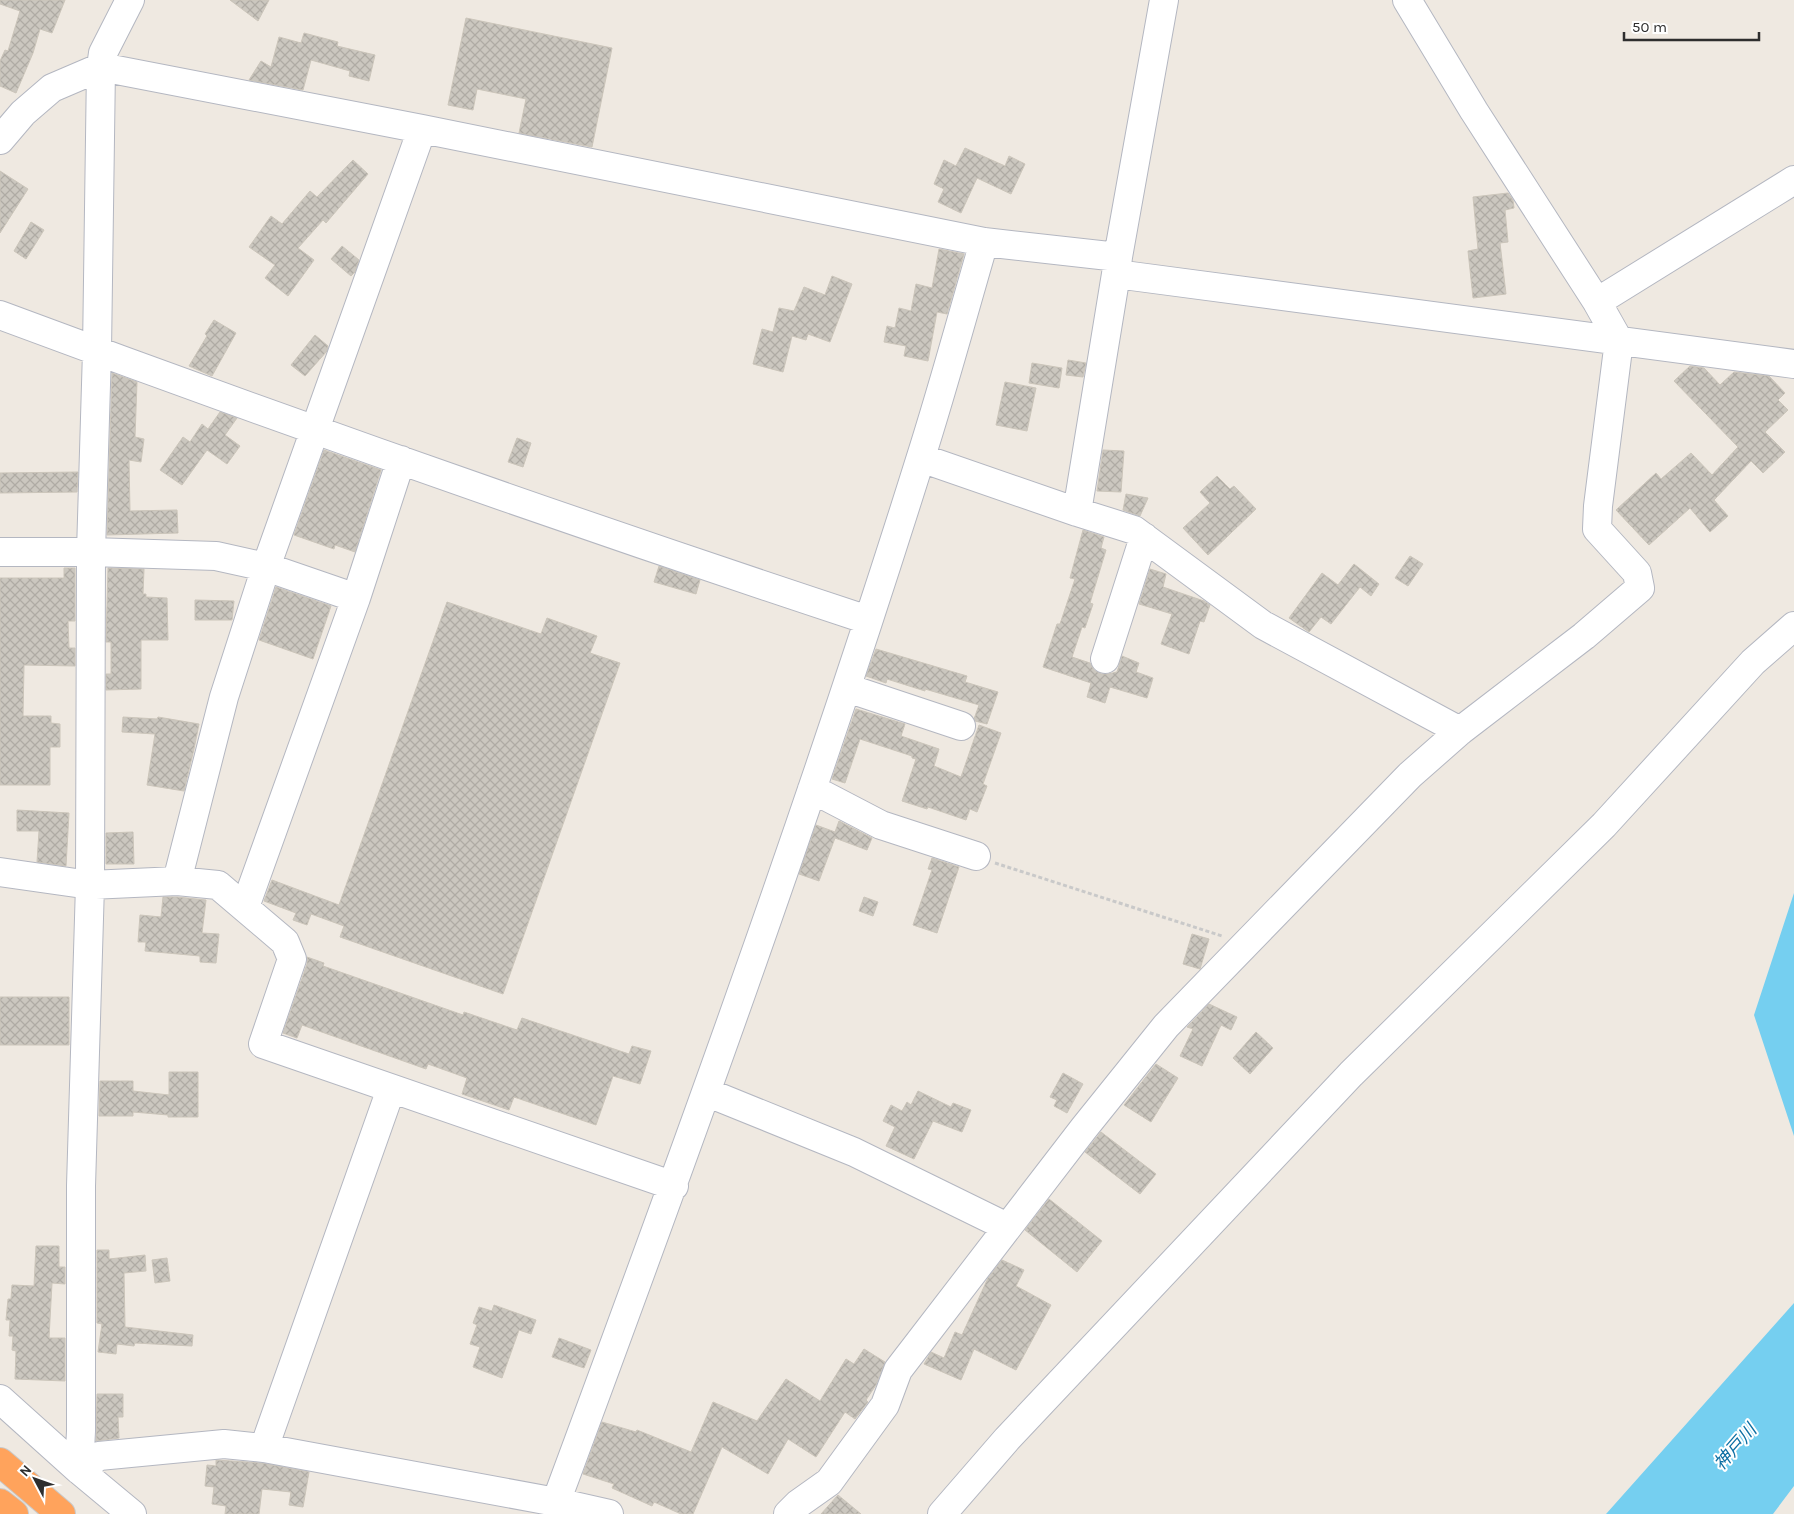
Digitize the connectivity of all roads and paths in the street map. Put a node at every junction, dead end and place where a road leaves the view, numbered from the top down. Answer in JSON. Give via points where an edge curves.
{"nodes":[{"id":1,"x":130,"y":0,"type":"edge"},
{"id":2,"x":1164,"y":0,"type":"edge"},
{"id":3,"x":1407,"y":0,"type":"edge"},
{"id":4,"x":101,"y":67,"type":"junction"},
{"id":5,"x":422,"y":129,"type":"junction"},
{"id":6,"x":0,"y":140,"type":"edge"},
{"id":7,"x":1794,"y":180,"type":"edge"},
{"id":8,"x":984,"y":242,"type":"junction"},
{"id":9,"x":1117,"y":266,"type":"junction"},
{"id":10,"x":1597,"y":302,"type":"junction"},
{"id":11,"x":0,"y":315,"type":"edge"},
{"id":12,"x":1619,"y":342,"type":"junction"},
{"id":13,"x":97,"y":351,"type":"junction"},
{"id":14,"x":1794,"y":364,"type":"edge"},
{"id":15,"x":316,"y":430,"type":"junction"},
{"id":16,"x":921,"y":458,"type":"junction"},
{"id":17,"x":401,"y":460,"type":"junction"},
{"id":18,"x":1077,"y":512,"type":"junction"},
{"id":19,"x":1144,"y":537,"type":"junction"},
{"id":20,"x":0,"y":552,"type":"edge"},
{"id":21,"x":92,"y":552,"type":"junction"},
{"id":22,"x":266,"y":567,"type":"junction"},
{"id":23,"x":356,"y":598,"type":"junction"},
{"id":24,"x":868,"y":620,"type":"junction"},
{"id":25,"x":1794,"y":626,"type":"edge"},
{"id":26,"x":1105,"y":658,"type":"dead end"},
{"id":27,"x":847,"y":688,"type":"junction"},
{"id":28,"x":961,"y":726,"type":"dead end"},
{"id":29,"x":1460,"y":731,"type":"junction"},
{"id":30,"x":812,"y":789,"type":"junction"},
{"id":31,"x":976,"y":856,"type":"joint"},
{"id":32,"x":0,"y":872,"type":"edge"},
{"id":33,"x":177,"y":881,"type":"junction"},
{"id":34,"x":90,"y":885,"type":"junction"},
{"id":35,"x":245,"y":907,"type":"junction"},
{"id":36,"x":1247,"y":944,"type":"junction"},
{"id":37,"x":391,"y":1089,"type":"junction"},
{"id":38,"x":706,"y":1092,"type":"junction"},
{"id":39,"x":674,"y":1186,"type":"junction"},
{"id":40,"x":1007,"y":1227,"type":"junction"},
{"id":41,"x":0,"y":1400,"type":"edge"},
{"id":42,"x":264,"y":1448,"type":"junction"},
{"id":43,"x":0,"y":1462,"type":"edge"},
{"id":44,"x":79,"y":1470,"type":"junction"},
{"id":45,"x":556,"y":1502,"type":"junction"},
{"id":46,"x":0,"y":1503,"type":"edge"},
{"id":47,"x":799,"y":1511,"type":"edge"},
{"id":48,"x":14,"y":1514,"type":"edge"},
{"id":49,"x":61,"y":1514,"type":"edge"},
{"id":50,"x":132,"y":1514,"type":"edge"},
{"id":51,"x":609,"y":1514,"type":"edge"},
{"id":52,"x":942,"y":1514,"type":"edge"}],
"edges":[{"from":1,"to":4,"type":"street","via":[[103,53]]},
{"from":2,"to":9,"type":"street"},
{"from":3,"to":10,"type":"street"},
{"from":4,"to":5,"type":"street"},
{"from":4,"to":6,"type":"street","via":[[52,88],[23,113]]},
{"from":4,"to":13,"type":"street"},
{"from":5,"to":8,"type":"street"},
{"from":5,"to":15,"type":"street"},
{"from":7,"to":10,"type":"street"},
{"from":8,"to":9,"type":"street"},
{"from":8,"to":16,"type":"street"},
{"from":9,"to":12,"type":"street"},
{"from":9,"to":18,"type":"street"},
{"from":10,"to":12,"type":"street"},
{"from":11,"to":13,"type":"street"},
{"from":12,"to":14,"type":"street"},
{"from":12,"to":29,"type":"street","via":[[1597,529],[1637,573],[1640,588],[1584,636]]},
{"from":13,"to":15,"type":"street"},
{"from":13,"to":21,"type":"street"},
{"from":15,"to":17,"type":"street"},
{"from":15,"to":22,"type":"street"},
{"from":16,"to":18,"type":"street"},
{"from":16,"to":24,"type":"street"},
{"from":17,"to":23,"type":"street"},
{"from":17,"to":24,"type":"street"},
{"from":18,"to":19,"type":"street","via":[[1134,530]]},
{"from":19,"to":26,"type":"street"},
{"from":19,"to":29,"type":"street","via":[[1263,625]]},
{"from":20,"to":21,"type":"street"},
{"from":21,"to":22,"type":"street","via":[[216,556]]},
{"from":21,"to":34,"type":"street"},
{"from":22,"to":23,"type":"street"},
{"from":22,"to":33,"type":"street","via":[[224,697]]},
{"from":23,"to":35,"type":"street"},
{"from":24,"to":27,"type":"street"},
{"from":25,"to":52,"type":"street","via":[[1753,662],[1604,825],[1351,1074],[1007,1439]]},
{"from":27,"to":28,"type":"street"},
{"from":27,"to":30,"type":"street"},
{"from":29,"to":36,"type":"street","via":[[1410,775]]},
{"from":30,"to":31,"type":"street","via":[[880,825]]},
{"from":30,"to":38,"type":"street"},
{"from":31,"to":36,"type":"path"},
{"from":32,"to":34,"type":"street"},
{"from":33,"to":34,"type":"street"},
{"from":33,"to":35,"type":"street","via":[[218,885]]},
{"from":34,"to":44,"type":"street","via":[[81,1186]]},
{"from":35,"to":37,"type":"street","via":[[285,942],[292,959],[264,1044]]},
{"from":36,"to":40,"type":"street","via":[[1166,1026]]},
{"from":37,"to":39,"type":"street"},
{"from":37,"to":42,"type":"street"},
{"from":38,"to":39,"type":"street"},
{"from":38,"to":40,"type":"street","via":[[854,1152]]},
{"from":39,"to":45,"type":"street"},
{"from":40,"to":47,"type":"street","via":[[898,1370],[885,1405],[829,1482]]},
{"from":41,"to":44,"type":"street"},
{"from":42,"to":44,"type":"street","via":[[224,1444],[100,1456]]},
{"from":42,"to":45,"type":"street"},
{"from":43,"to":49,"type":"highway"},
{"from":44,"to":50,"type":"street"},
{"from":45,"to":51,"type":"street"},
{"from":46,"to":48,"type":"highway"}]}
